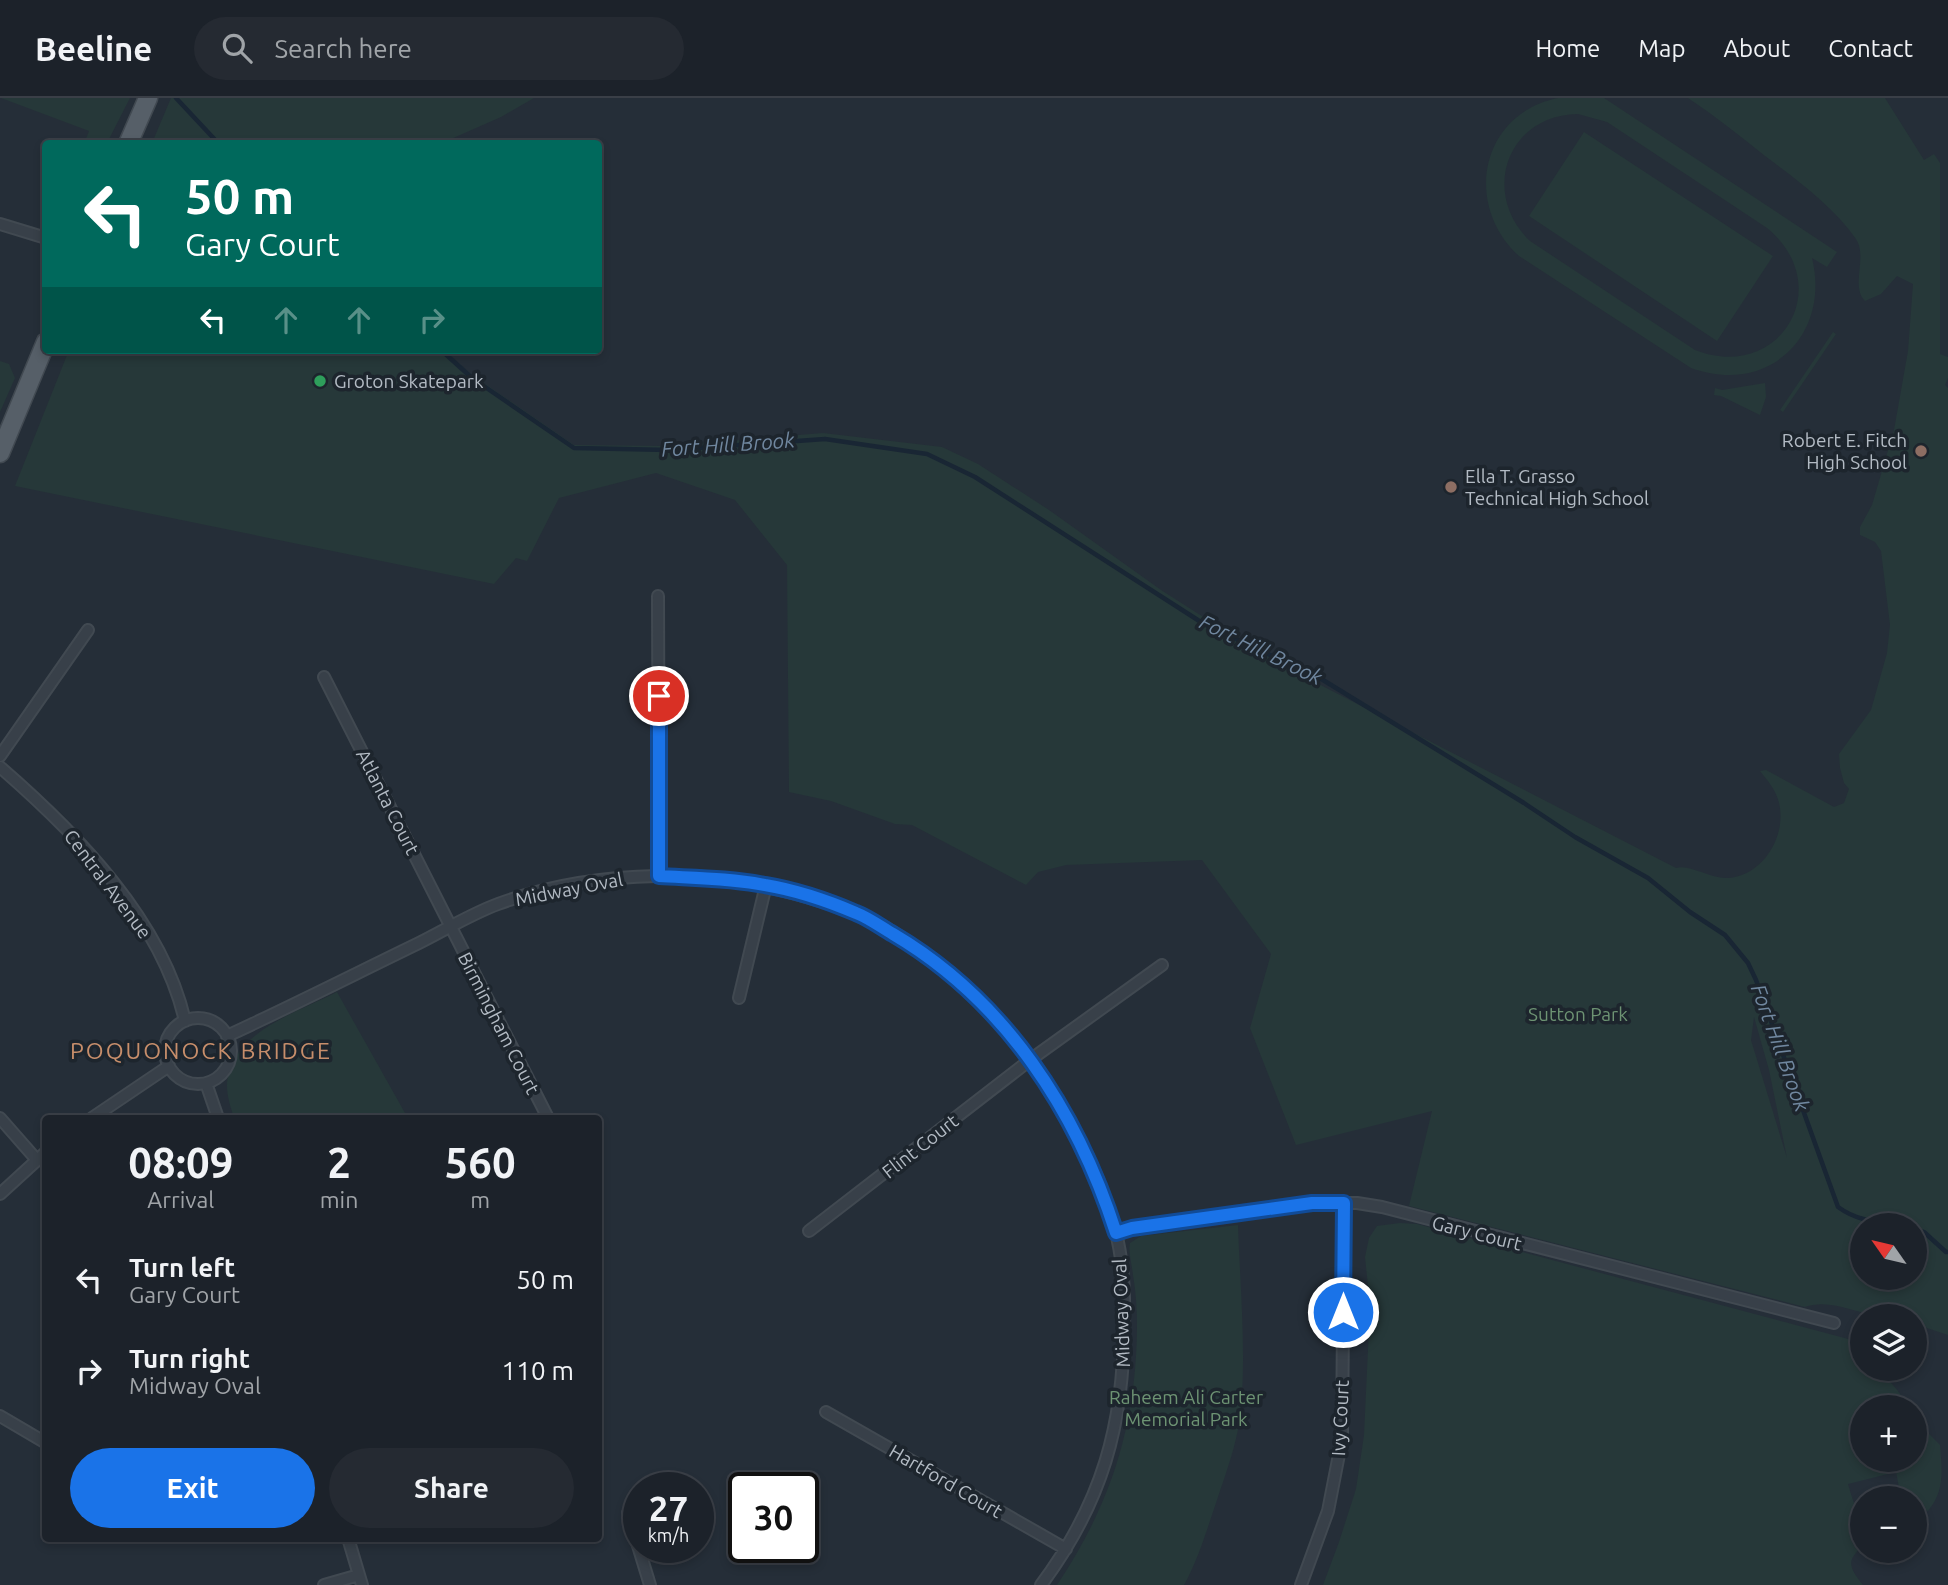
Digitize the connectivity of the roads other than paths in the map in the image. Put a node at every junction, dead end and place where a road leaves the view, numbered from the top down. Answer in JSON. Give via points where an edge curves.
{"nodes":[{"id":1,"x":148,"y":98,"type":"edge"},
{"id":2,"x":130,"y":140,"type":"edge"},
{"id":3,"x":0,"y":224,"type":"edge"},
{"id":4,"x":42,"y":237,"type":"edge"},
{"id":5,"x":42,"y":352,"type":"edge"},
{"id":6,"x":0,"y":453,"type":"edge"},
{"id":7,"x":658,"y":596,"type":"dead end"},
{"id":8,"x":88,"y":630,"type":"dead end"},
{"id":9,"x":324,"y":677,"type":"dead end"},
{"id":10,"x":0,"y":756,"type":"edge"},
{"id":11,"x":0,"y":767,"type":"edge"},
{"id":12,"x":659,"y":876,"type":"junction"},
{"id":13,"x":766,"y":885,"type":"junction"},
{"id":14,"x":451,"y":927,"type":"junction"},
{"id":15,"x":1161,"y":965,"type":"dead end"},
{"id":16,"x":739,"y":998,"type":"dead end"},
{"id":17,"x":185,"y":1021,"type":"junction"},
{"id":18,"x":228,"y":1036,"type":"junction"},
{"id":19,"x":1030,"y":1060,"type":"junction"},
{"id":20,"x":169,"y":1066,"type":"junction"},
{"id":21,"x":206,"y":1083,"type":"junction"},
{"id":22,"x":96,"y":1115,"type":"edge"},
{"id":23,"x":217,"y":1115,"type":"edge"},
{"id":24,"x":546,"y":1115,"type":"edge"},
{"id":25,"x":0,"y":1118,"type":"edge"},
{"id":26,"x":41,"y":1156,"type":"edge"},
{"id":27,"x":0,"y":1194,"type":"edge"},
{"id":28,"x":1344,"y":1203,"type":"junction"},
{"id":29,"x":809,"y":1231,"type":"dead end"},
{"id":30,"x":1116,"y":1233,"type":"junction"},
{"id":31,"x":1833,"y":1323,"type":"dead end"},
{"id":32,"x":826,"y":1412,"type":"dead end"},
{"id":33,"x":0,"y":1416,"type":"edge"},
{"id":34,"x":42,"y":1441,"type":"edge"},
{"id":35,"x":349,"y":1542,"type":"edge"},
{"id":36,"x":1066,"y":1549,"type":"junction"},
{"id":37,"x":643,"y":1563,"type":"edge"},
{"id":38,"x":361,"y":1580,"type":"edge"},
{"id":39,"x":324,"y":1585,"type":"edge"},
{"id":40,"x":650,"y":1585,"type":"edge"},
{"id":41,"x":1041,"y":1585,"type":"edge"},
{"id":42,"x":1301,"y":1585,"type":"edge"}],
"edges":[{"from":1,"to":2,"type":"main road"},
{"from":3,"to":4,"type":"street"},
{"from":5,"to":6,"type":"main road"},
{"from":7,"to":12,"type":"street"},
{"from":8,"to":10,"type":"street"},
{"from":9,"to":14,"type":"street","name":"Atlanta Court"},
{"from":11,"to":17,"type":"street","name":"Central Avenue","via":[[67,829],[148,931],[180,996]]},
{"from":12,"to":13,"type":"street","name":"Midway Oval"},
{"from":12,"to":14,"type":"street","name":"Midway Oval","via":[[618,877],[558,888],[498,904]]},
{"from":13,"to":16,"type":"street"},
{"from":13,"to":19,"type":"street","name":"Midway Oval","via":[[858,913],[907,942],[985,1006]]},
{"from":14,"to":18,"type":"street","name":"Midway Oval"},
{"from":14,"to":24,"type":"street","name":"Birmingham Court"},
{"from":15,"to":19,"type":"street","name":"Flint Court"},
{"from":17,"to":18,"type":"street","via":[[207,1019]]},
{"from":17,"to":20,"type":"street","via":[[167,1040]]},
{"from":18,"to":21,"type":"street","via":[[228,1065]]},
{"from":19,"to":29,"type":"street","name":"Flint Court"},
{"from":19,"to":30,"type":"street","name":"Midway Oval","via":[[1053,1091],[1090,1161]]},
{"from":20,"to":21,"type":"street","via":[[186,1082]]},
{"from":20,"to":22,"type":"street"},
{"from":21,"to":23,"type":"street"},
{"from":25,"to":26,"type":"street"},
{"from":26,"to":27,"type":"street"},
{"from":28,"to":30,"type":"street","name":"Gary Court","via":[[1312,1203]]},
{"from":28,"to":31,"type":"street","name":"Gary Court","via":[[1382,1207]]},
{"from":28,"to":42,"type":"street","name":"Ivy Court","via":[[1342,1439],[1328,1511]]},
{"from":30,"to":36,"type":"street","name":"Midway Oval","via":[[1124,1313],[1120,1401],[1101,1477]]},
{"from":32,"to":36,"type":"street","name":"Hartford Court"},
{"from":33,"to":34,"type":"street"},
{"from":35,"to":38,"type":"street"},
{"from":36,"to":41,"type":"street","name":"Midway Oval"},
{"from":37,"to":40,"type":"street"},
{"from":38,"to":39,"type":"street"}]}
